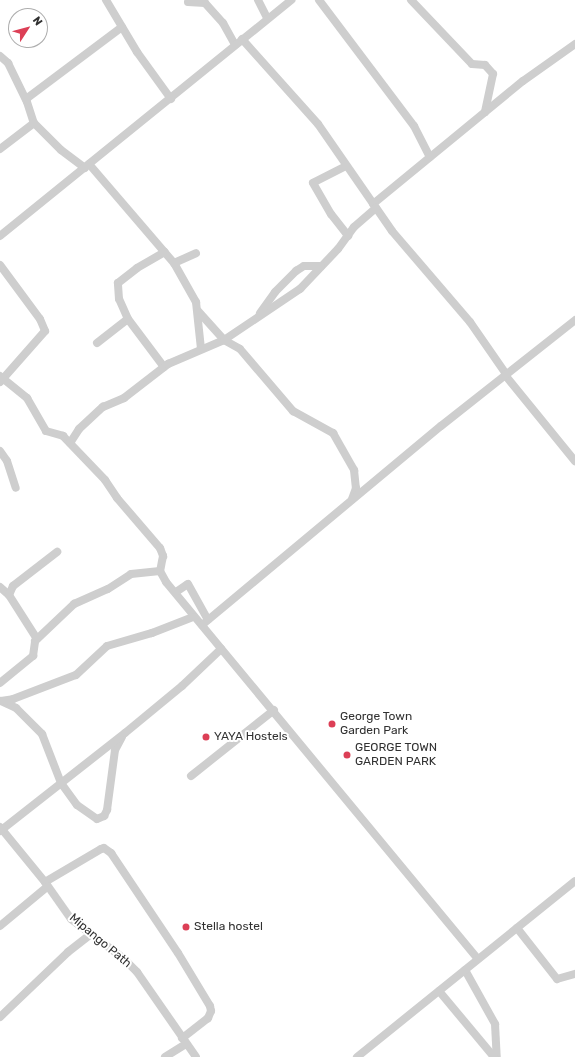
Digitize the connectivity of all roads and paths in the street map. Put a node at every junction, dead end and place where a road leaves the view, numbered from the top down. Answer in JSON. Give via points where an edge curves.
{"nodes":[{"id":1,"x":106,"y":0,"type":"edge"},
{"id":2,"x":258,"y":0,"type":"edge"},
{"id":3,"x":291,"y":0,"type":"edge"},
{"id":4,"x":319,"y":0,"type":"edge"},
{"id":5,"x":411,"y":0,"type":"edge"},
{"id":6,"x":188,"y":2,"type":"dead end"},
{"id":7,"x":267,"y":18,"type":"junction"},
{"id":8,"x":122,"y":27,"type":"junction"},
{"id":9,"x":242,"y":39,"type":"junction"},
{"id":10,"x":575,"y":44,"type":"edge"},
{"id":11,"x":235,"y":45,"type":"junction"},
{"id":12,"x":0,"y":56,"type":"edge"},
{"id":13,"x":26,"y":99,"type":"junction"},
{"id":14,"x":170,"y":99,"type":"junction"},
{"id":15,"x":485,"y":112,"type":"junction"},
{"id":16,"x":34,"y":123,"type":"junction"},
{"id":17,"x":0,"y":149,"type":"edge"},
{"id":18,"x":430,"y":156,"type":"junction"},
{"id":19,"x":87,"y":166,"type":"junction"},
{"id":20,"x":346,"y":166,"type":"junction"},
{"id":21,"x":374,"y":206,"type":"junction"},
{"id":22,"x":0,"y":236,"type":"edge"},
{"id":23,"x":348,"y":236,"type":"junction"},
{"id":24,"x":165,"y":252,"type":"junction"},
{"id":25,"x":196,"y":252,"type":"dead end"},
{"id":26,"x":174,"y":263,"type":"junction"},
{"id":27,"x":0,"y":265,"type":"edge"},
{"id":28,"x":304,"y":266,"type":"junction"},
{"id":29,"x":321,"y":266,"type":"junction"},
{"id":30,"x":313,"y":276,"type":"junction"},
{"id":31,"x":198,"y":311,"type":"junction"},
{"id":32,"x":259,"y":316,"type":"junction"},
{"id":33,"x":128,"y":319,"type":"junction"},
{"id":34,"x":575,"y":320,"type":"edge"},
{"id":35,"x":224,"y":340,"type":"junction"},
{"id":36,"x":97,"y":343,"type":"dead end"},
{"id":37,"x":201,"y":348,"type":"junction"},
{"id":38,"x":164,"y":367,"type":"junction"},
{"id":39,"x":506,"y":375,"type":"junction"},
{"id":40,"x":1,"y":379,"type":"edge"},
{"id":41,"x":70,"y":443,"type":"junction"},
{"id":42,"x":0,"y":451,"type":"edge"},
{"id":43,"x":575,"y":461,"type":"edge"},
{"id":44,"x":16,"y":488,"type":"dead end"},
{"id":45,"x":352,"y":500,"type":"junction"},
{"id":46,"x":58,"y":552,"type":"dead end"},
{"id":47,"x":160,"y":571,"type":"junction"},
{"id":48,"x":0,"y":587,"type":"edge"},
{"id":49,"x":176,"y":592,"type":"junction"},
{"id":50,"x":9,"y":595,"type":"junction"},
{"id":51,"x":193,"y":616,"type":"junction"},
{"id":52,"x":205,"y":623,"type":"junction"},
{"id":53,"x":37,"y":639,"type":"junction"},
{"id":54,"x":221,"y":649,"type":"junction"},
{"id":55,"x":0,"y":683,"type":"edge"},
{"id":56,"x":0,"y":701,"type":"edge"},
{"id":57,"x":274,"y":710,"type":"junction"},
{"id":58,"x":125,"y":733,"type":"junction"},
{"id":59,"x":191,"y":776,"type":"dead end"},
{"id":60,"x":61,"y":784,"type":"junction"},
{"id":61,"x":1,"y":830,"type":"edge"},
{"id":62,"x":575,"y":881,"type":"edge"},
{"id":63,"x":47,"y":884,"type":"junction"},
{"id":64,"x":0,"y":926,"type":"edge"},
{"id":65,"x":517,"y":928,"type":"junction"},
{"id":66,"x":90,"y":935,"type":"junction"},
{"id":67,"x":478,"y":959,"type":"junction"},
{"id":68,"x":466,"y":970,"type":"junction"},
{"id":69,"x":575,"y":974,"type":"edge"},
{"id":70,"x":439,"y":991,"type":"junction"},
{"id":71,"x":0,"y":1017,"type":"edge"},
{"id":72,"x":184,"y":1041,"type":"junction"},
{"id":73,"x":165,"y":1057,"type":"edge"},
{"id":74,"x":196,"y":1057,"type":"edge"},
{"id":75,"x":357,"y":1057,"type":"edge"},
{"id":76,"x":494,"y":1057,"type":"edge"},
{"id":77,"x":497,"y":1057,"type":"edge"}],
"edges":[{"from":1,"to":8,"type":"street"},
{"from":2,"to":7,"type":"street"},
{"from":3,"to":7,"type":"street"},
{"from":4,"to":18,"type":"street","via":[[414,126]]},
{"from":5,"to":15,"type":"street","via":[[472,64],[485,65],[493,74]]},
{"from":6,"to":11,"type":"street","via":[[205,3],[222,23]]},
{"from":7,"to":9,"type":"street"},
{"from":8,"to":13,"type":"street"},
{"from":8,"to":14,"type":"street"},
{"from":9,"to":11,"type":"street"},
{"from":9,"to":20,"type":"street","via":[[318,124]]},
{"from":10,"to":15,"type":"street"},
{"from":11,"to":14,"type":"street"},
{"from":12,"to":13,"type":"street","via":[[8,63]]},
{"from":13,"to":16,"type":"street"},
{"from":14,"to":19,"type":"street"},
{"from":15,"to":18,"type":"street"},
{"from":16,"to":17,"type":"street"},
{"from":16,"to":19,"type":"street","via":[[61,150]]},
{"from":18,"to":21,"type":"street"},
{"from":19,"to":22,"type":"street"},
{"from":19,"to":24,"type":"street"},
{"from":20,"to":21,"type":"street"},
{"from":20,"to":23,"type":"street","via":[[313,183],[331,214]]},
{"from":21,"to":23,"type":"street"},
{"from":21,"to":39,"type":"street","via":[[470,322]]},
{"from":23,"to":29,"type":"street"},
{"from":24,"to":26,"type":"street"},
{"from":24,"to":33,"type":"street","via":[[136,268],[118,283],[119,299]]},
{"from":25,"to":26,"type":"street"},
{"from":26,"to":31,"type":"street","via":[[196,302]]},
{"from":27,"to":40,"type":"street","via":[[40,319],[45,331]]},
{"from":28,"to":29,"type":"street"},
{"from":28,"to":30,"type":"street"},
{"from":28,"to":32,"type":"street","via":[[275,292]]},
{"from":29,"to":30,"type":"street"},
{"from":30,"to":32,"type":"street","via":[[291,296]]},
{"from":31,"to":35,"type":"street"},
{"from":31,"to":37,"type":"street"},
{"from":32,"to":35,"type":"street"},
{"from":33,"to":36,"type":"street"},
{"from":33,"to":38,"type":"street"},
{"from":34,"to":39,"type":"street"},
{"from":35,"to":37,"type":"street"},
{"from":35,"to":45,"type":"street","via":[[240,349],[293,411],[333,433],[354,470],[356,488]]},
{"from":37,"to":38,"type":"street"},
{"from":38,"to":41,"type":"street","via":[[124,398],[104,407],[79,429]]},
{"from":39,"to":43,"type":"street"},
{"from":39,"to":45,"type":"street"},
{"from":40,"to":41,"type":"street","via":[[27,398],[46,431],[63,436]]},
{"from":41,"to":47,"type":"street","via":[[105,480],[160,548],[163,556]]},
{"from":42,"to":44,"type":"street","via":[[7,461]]},
{"from":45,"to":52,"type":"street"},
{"from":46,"to":50,"type":"street","via":[[13,586]]},
{"from":47,"to":49,"type":"street"},
{"from":47,"to":53,"type":"street","via":[[132,574],[108,589],[74,604]]},
{"from":48,"to":50,"type":"street"},
{"from":49,"to":51,"type":"street"},
{"from":49,"to":52,"type":"street","via":[[188,584]]},
{"from":50,"to":53,"type":"street"},
{"from":51,"to":52,"type":"street"},
{"from":51,"to":56,"type":"street","via":[[152,633],[107,646],[76,675],[14,699]]},
{"from":52,"to":54,"type":"street"},
{"from":53,"to":55,"type":"street","via":[[33,656]]},
{"from":54,"to":57,"type":"street"},
{"from":54,"to":58,"type":"street","via":[[182,686]]},
{"from":56,"to":60,"type":"street","via":[[16,708],[42,734]]},
{"from":57,"to":59,"type":"street"},
{"from":57,"to":67,"type":"street"},
{"from":58,"to":60,"type":"street"},
{"from":58,"to":60,"type":"street","via":[[115,750],[107,810],[100,819],[89,815]]},
{"from":60,"to":61,"type":"street"},
{"from":61,"to":63,"type":"street","name":"Mipango Path"},
{"from":62,"to":65,"type":"street"},
{"from":63,"to":64,"type":"street"},
{"from":63,"to":66,"type":"street","name":"Mipango Path","via":[[72,919]]},
{"from":63,"to":72,"type":"street","via":[[101,849],[104,848],[111,853],[210,1006],[208,1018]]},
{"from":65,"to":67,"type":"street"},
{"from":65,"to":69,"type":"street","via":[[558,979]]},
{"from":66,"to":71,"type":"street","via":[[68,952]]},
{"from":66,"to":72,"type":"street","name":"Mipango Path","via":[[123,958],[137,972]]},
{"from":67,"to":68,"type":"street"},
{"from":68,"to":70,"type":"street"},
{"from":68,"to":77,"type":"street","via":[[495,1024]]},
{"from":70,"to":75,"type":"street"},
{"from":70,"to":76,"type":"street"},
{"from":72,"to":73,"type":"street"},
{"from":72,"to":74,"type":"street","name":"Mipango Path"}]}
